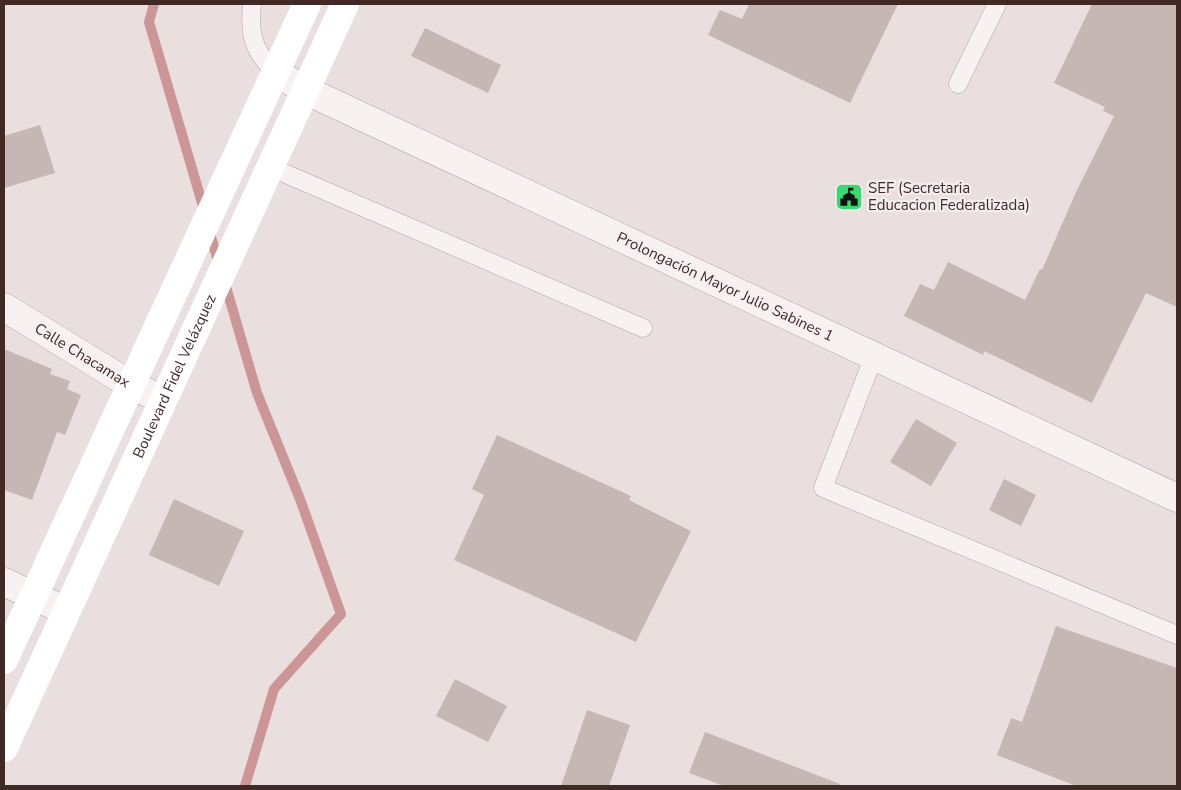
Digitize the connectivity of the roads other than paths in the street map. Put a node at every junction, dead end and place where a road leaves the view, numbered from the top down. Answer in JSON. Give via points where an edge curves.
{"nodes":[{"id":1,"x":252,"y":4,"type":"edge"},
{"id":2,"x":307,"y":4,"type":"edge"},
{"id":3,"x":346,"y":4,"type":"edge"},
{"id":4,"x":997,"y":4,"type":"edge"},
{"id":5,"x":275,"y":72,"type":"junction"},
{"id":6,"x":958,"y":84,"type":"dead end"},
{"id":7,"x":305,"y":90,"type":"junction"},
{"id":8,"x":270,"y":167,"type":"junction"},
{"id":9,"x":4,"y":307,"type":"edge"},
{"id":10,"x":643,"y":328,"type":"dead end"},
{"id":11,"x":874,"y":356,"type":"junction"},
{"id":12,"x":131,"y":385,"type":"junction"},
{"id":13,"x":163,"y":400,"type":"junction"},
{"id":14,"x":1177,"y":498,"type":"edge"},
{"id":15,"x":4,"y":582,"type":"edge"},
{"id":16,"x":33,"y":596,"type":"junction"},
{"id":17,"x":66,"y":612,"type":"junction"},
{"id":18,"x":1177,"y":635,"type":"edge"},
{"id":19,"x":4,"y":660,"type":"edge"},
{"id":20,"x":4,"y":748,"type":"edge"}],
"edges":[{"from":1,"to":5,"type":"lane","via":[[250,27],[254,44]]},
{"from":2,"to":5,"type":"main road"},
{"from":3,"to":7,"type":"main road","name":"Boulevard Fidel Velázquez"},
{"from":4,"to":6,"type":"lane"},
{"from":5,"to":7,"type":"street","name":"Prolongación Mayor Julio Sabines 1"},
{"from":5,"to":12,"type":"main road"},
{"from":7,"to":8,"type":"main road","name":"Boulevard Fidel Velázquez"},
{"from":7,"to":11,"type":"street","name":"Prolongación Mayor Julio Sabines 1"},
{"from":8,"to":10,"type":"lane"},
{"from":8,"to":13,"type":"main road","name":"Boulevard Fidel Velázquez"},
{"from":9,"to":12,"type":"street","name":"Calle Chacamax"},
{"from":11,"to":14,"type":"street","name":"Prolongación Mayor Julio Sabines 1"},
{"from":11,"to":18,"type":"lane","via":[[823,488]]},
{"from":12,"to":13,"type":"street","name":"Calle Chacamax"},
{"from":12,"to":16,"type":"main road"},
{"from":13,"to":17,"type":"main road","name":"Boulevard Fidel Velázquez"},
{"from":15,"to":16,"type":"street"},
{"from":16,"to":17,"type":"street"},
{"from":16,"to":19,"type":"main road"},
{"from":17,"to":20,"type":"main road","name":"Boulevard Fidel Velázquez"}]}
